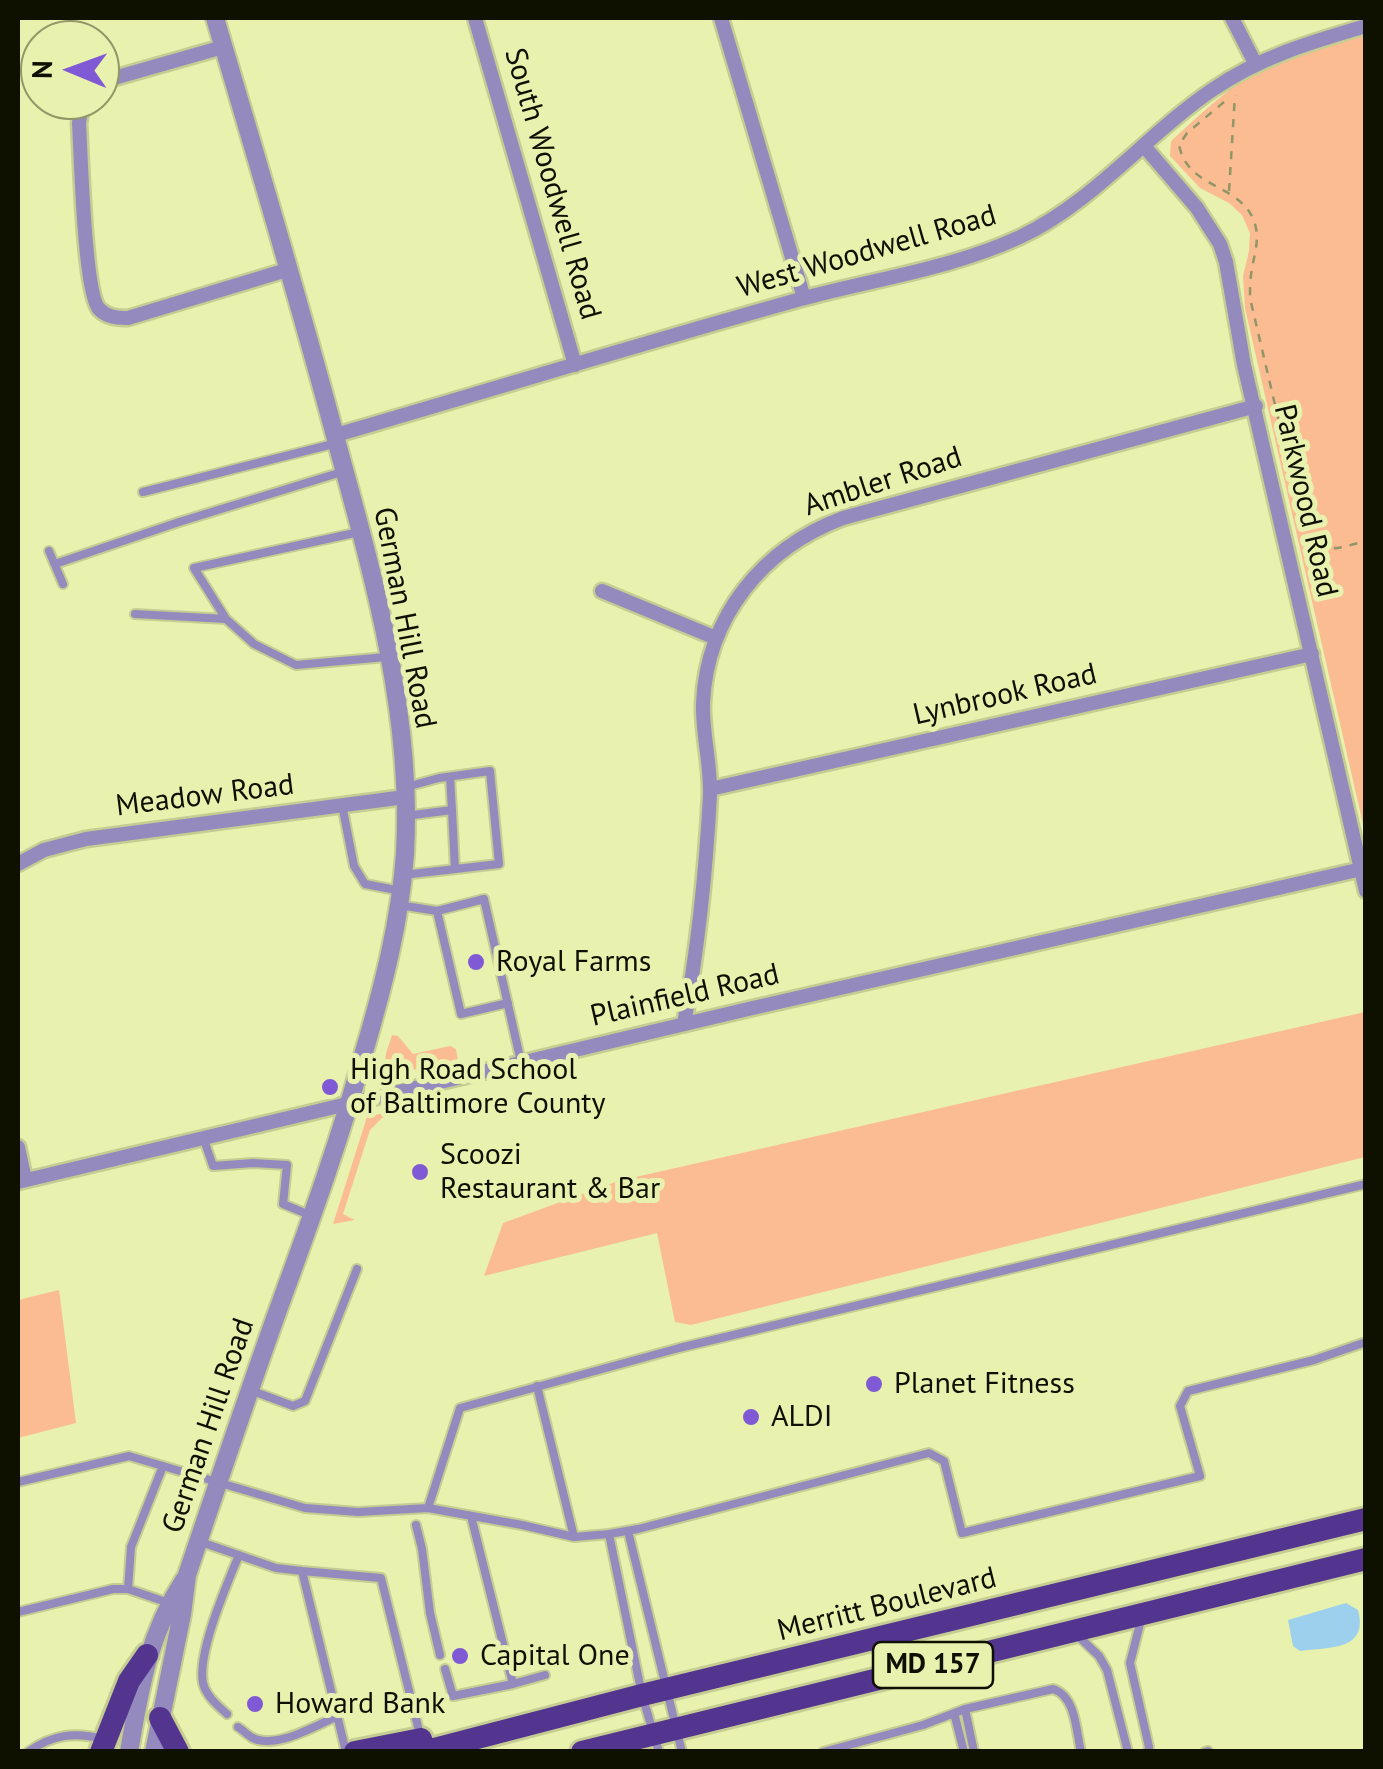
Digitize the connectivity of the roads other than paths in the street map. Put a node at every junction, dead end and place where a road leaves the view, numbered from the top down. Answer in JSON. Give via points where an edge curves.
{"nodes":[{"id":1,"x":214,"y":18,"type":"edge"},
{"id":2,"x":475,"y":18,"type":"edge"},
{"id":3,"x":722,"y":18,"type":"edge"},
{"id":4,"x":1232,"y":18,"type":"edge"},
{"id":5,"x":1366,"y":26,"type":"edge"},
{"id":6,"x":223,"y":47,"type":"junction"},
{"id":7,"x":1256,"y":65,"type":"junction"},
{"id":8,"x":120,"y":76,"type":"edge"},
{"id":9,"x":80,"y":120,"type":"edge"},
{"id":10,"x":1144,"y":146,"type":"junction"},
{"id":11,"x":290,"y":269,"type":"junction"},
{"id":12,"x":804,"y":298,"type":"junction"},
{"id":13,"x":575,"y":365,"type":"junction"},
{"id":14,"x":1256,"y":406,"type":"junction"},
{"id":15,"x":336,"y":439,"type":"junction"},
{"id":16,"x":345,"y":471,"type":"junction"},
{"id":17,"x":143,"y":492,"type":"dead end"},
{"id":18,"x":361,"y":531,"type":"junction"},
{"id":19,"x":49,"y":551,"type":"dead end"},
{"id":20,"x":55,"y":564,"type":"junction"},
{"id":21,"x":62,"y":584,"type":"dead end"},
{"id":22,"x":602,"y":591,"type":"dead end"},
{"id":23,"x":135,"y":614,"type":"dead end"},
{"id":24,"x":226,"y":618,"type":"junction"},
{"id":25,"x":716,"y":638,"type":"junction"},
{"id":26,"x":1312,"y":654,"type":"junction"},
{"id":27,"x":389,"y":656,"type":"junction"},
{"id":28,"x":450,"y":777,"type":"junction"},
{"id":29,"x":710,"y":789,"type":"junction"},
{"id":30,"x":405,"y":800,"type":"junction"},
{"id":31,"x":342,"y":806,"type":"junction"},
{"id":32,"x":452,"y":810,"type":"junction"},
{"id":33,"x":18,"y":864,"type":"edge"},
{"id":34,"x":456,"y":868,"type":"junction"},
{"id":35,"x":1363,"y":868,"type":"edge"},
{"id":36,"x":401,"y":890,"type":"junction"},
{"id":37,"x":1366,"y":892,"type":"edge"},
{"id":38,"x":437,"y":910,"type":"junction"},
{"id":39,"x":454,"y":935,"type":"dead end"},
{"id":40,"x":443,"y":938,"type":"junction"},
{"id":41,"x":458,"y":952,"type":"dead end"},
{"id":42,"x":447,"y":954,"type":"junction"},
{"id":43,"x":464,"y":978,"type":"dead end"},
{"id":44,"x":453,"y":981,"type":"junction"},
{"id":45,"x":468,"y":994,"type":"dead end"},
{"id":46,"x":457,"y":996,"type":"junction"},
{"id":47,"x":508,"y":1003,"type":"junction"},
{"id":48,"x":684,"y":1024,"type":"junction"},
{"id":49,"x":522,"y":1062,"type":"junction"},
{"id":50,"x":350,"y":1102,"type":"junction"},
{"id":51,"x":203,"y":1138,"type":"junction"},
{"id":52,"x":18,"y":1148,"type":"edge"},
{"id":53,"x":21,"y":1181,"type":"edge"},
{"id":54,"x":1366,"y":1184,"type":"edge"},
{"id":55,"x":313,"y":1216,"type":"junction"},
{"id":56,"x":357,"y":1269,"type":"dead end"},
{"id":57,"x":1366,"y":1342,"type":"edge"},
{"id":58,"x":536,"y":1386,"type":"junction"},
{"id":59,"x":250,"y":1390,"type":"junction"},
{"id":60,"x":163,"y":1466,"type":"junction"},
{"id":61,"x":18,"y":1482,"type":"edge"},
{"id":62,"x":218,"y":1482,"type":"junction"},
{"id":63,"x":428,"y":1508,"type":"junction"},
{"id":64,"x":471,"y":1516,"type":"junction"},
{"id":65,"x":1366,"y":1519,"type":"edge"},
{"id":66,"x":416,"y":1526,"type":"dead end"},
{"id":67,"x":628,"y":1531,"type":"junction"},
{"id":68,"x":609,"y":1534,"type":"junction"},
{"id":69,"x":574,"y":1537,"type":"junction"},
{"id":70,"x":198,"y":1541,"type":"junction"},
{"id":71,"x":239,"y":1555,"type":"junction"},
{"id":72,"x":1366,"y":1559,"type":"edge"},
{"id":73,"x":302,"y":1571,"type":"junction"},
{"id":74,"x":187,"y":1575,"type":"junction"},
{"id":75,"x":128,"y":1589,"type":"junction"},
{"id":76,"x":169,"y":1603,"type":"junction"},
{"id":77,"x":18,"y":1612,"type":"edge"},
{"id":78,"x":1144,"y":1614,"type":"junction"},
{"id":79,"x":1073,"y":1631,"type":"junction"},
{"id":80,"x":147,"y":1655,"type":"junction"},
{"id":81,"x":440,"y":1655,"type":"dead end"},
{"id":82,"x":445,"y":1669,"type":"dead end"},
{"id":83,"x":544,"y":1675,"type":"dead end"},
{"id":84,"x":513,"y":1684,"type":"junction"},
{"id":85,"x":668,"y":1689,"type":"junction"},
{"id":86,"x":642,"y":1696,"type":"junction"},
{"id":87,"x":965,"y":1709,"type":"junction"},
{"id":88,"x":954,"y":1712,"type":"junction"},
{"id":89,"x":227,"y":1714,"type":"dead end"},
{"id":90,"x":338,"y":1716,"type":"junction"},
{"id":91,"x":160,"y":1718,"type":"junction"},
{"id":92,"x":238,"y":1726,"type":"dead end"},
{"id":93,"x":664,"y":1738,"type":"edge"},
{"id":94,"x":104,"y":1746,"type":"edge"},
{"id":95,"x":423,"y":1747,"type":"edge"},
{"id":96,"x":28,"y":1752,"type":"edge"},
{"id":97,"x":129,"y":1752,"type":"edge"},
{"id":98,"x":154,"y":1752,"type":"edge"},
{"id":99,"x":178,"y":1752,"type":"edge"},
{"id":100,"x":346,"y":1752,"type":"edge"},
{"id":101,"x":354,"y":1752,"type":"edge"},
{"id":102,"x":582,"y":1752,"type":"edge"},
{"id":103,"x":682,"y":1752,"type":"edge"},
{"id":104,"x":823,"y":1752,"type":"edge"},
{"id":105,"x":964,"y":1752,"type":"edge"},
{"id":106,"x":974,"y":1752,"type":"edge"},
{"id":107,"x":1081,"y":1752,"type":"edge"},
{"id":108,"x":1128,"y":1752,"type":"edge"},
{"id":109,"x":1148,"y":1752,"type":"edge"}],
"edges":[{"from":1,"to":6,"type":"street","name":"German Hill Road"},
{"from":2,"to":13,"type":"street","name":"South Woodwell Road"},
{"from":3,"to":12,"type":"street"},
{"from":4,"to":7,"type":"street"},
{"from":5,"to":7,"type":"street","name":"West Woodwell Road"},
{"from":6,"to":8,"type":"street"},
{"from":6,"to":11,"type":"street","name":"German Hill Road"},
{"from":7,"to":10,"type":"street","name":"West Woodwell Road","via":[[1211,90]]},
{"from":9,"to":11,"type":"street","via":[[88,266],[93,296],[110,317],[128,318]]},
{"from":10,"to":12,"type":"street","name":"West Woodwell Road","via":[[1075,203],[1019,237],[965,258]]},
{"from":10,"to":14,"type":"street","name":"Parkwood Road","via":[[1220,244]]},
{"from":11,"to":15,"type":"street","name":"German Hill Road"},
{"from":12,"to":13,"type":"street","name":"West Woodwell Road"},
{"from":13,"to":15,"type":"street","name":"West Woodwell Road"},
{"from":14,"to":25,"type":"street","name":"Ambler Road","via":[[820,527],[759,573]]},
{"from":14,"to":26,"type":"street","name":"Parkwood Road"},
{"from":15,"to":16,"type":"street","name":"German Hill Road"},
{"from":15,"to":17,"type":"lane"},
{"from":16,"to":18,"type":"street","name":"German Hill Road"},
{"from":16,"to":20,"type":"lane"},
{"from":18,"to":24,"type":"lane","via":[[194,568]]},
{"from":18,"to":27,"type":"street","name":"German Hill Road"},
{"from":19,"to":20,"type":"lane"},
{"from":20,"to":21,"type":"lane"},
{"from":22,"to":25,"type":"street"},
{"from":23,"to":24,"type":"lane"},
{"from":24,"to":27,"type":"lane","via":[[254,644],[296,665]]},
{"from":25,"to":29,"type":"street","name":"Ambler Road","via":[[703,706]]},
{"from":26,"to":29,"type":"street","name":"Lynbrook Road"},
{"from":26,"to":35,"type":"street","name":"Parkwood Road"},
{"from":27,"to":30,"type":"street","name":"German Hill Road"},
{"from":28,"to":30,"type":"lane"},
{"from":28,"to":32,"type":"lane"},
{"from":28,"to":34,"type":"lane","via":[[490,771],[499,864]]},
{"from":29,"to":48,"type":"street","name":"Ambler Road"},
{"from":30,"to":31,"type":"street","name":"Meadow Road"},
{"from":30,"to":32,"type":"lane"},
{"from":30,"to":36,"type":"street","name":"German Hill Road"},
{"from":31,"to":33,"type":"street","name":"Meadow Road","via":[[86,839]]},
{"from":31,"to":36,"type":"lane","via":[[354,866],[365,884]]},
{"from":32,"to":34,"type":"lane"},
{"from":34,"to":36,"type":"lane"},
{"from":35,"to":37,"type":"street","name":"Parkwood Road"},
{"from":35,"to":48,"type":"street","name":"Plainfield Road"},
{"from":36,"to":38,"type":"lane"},
{"from":36,"to":50,"type":"street","name":"German Hill Road"},
{"from":38,"to":40,"type":"lane"},
{"from":38,"to":47,"type":"lane","via":[[484,900]]},
{"from":39,"to":40,"type":"lane"},
{"from":40,"to":42,"type":"lane"},
{"from":41,"to":42,"type":"lane"},
{"from":42,"to":44,"type":"lane"},
{"from":43,"to":44,"type":"lane"},
{"from":44,"to":46,"type":"lane"},
{"from":45,"to":46,"type":"lane"},
{"from":46,"to":47,"type":"lane","via":[[461,1014]]},
{"from":47,"to":49,"type":"lane"},
{"from":48,"to":49,"type":"street","name":"Plainfield Road"},
{"from":49,"to":50,"type":"street","name":"Plainfield Road"},
{"from":50,"to":51,"type":"street","name":"Plainfield Road"},
{"from":50,"to":55,"type":"street","name":"German Hill Road"},
{"from":51,"to":53,"type":"street","name":"Plainfield Road"},
{"from":51,"to":55,"type":"lane","via":[[213,1166],[287,1165],[283,1204]]},
{"from":52,"to":53,"type":"street"},
{"from":54,"to":58,"type":"lane"},
{"from":55,"to":59,"type":"street","name":"German Hill Road"},
{"from":56,"to":59,"type":"lane","via":[[306,1401],[293,1406]]},
{"from":57,"to":67,"type":"lane","via":[[1188,1392],[1180,1406],[1200,1476],[962,1533],[944,1462],[929,1453]]},
{"from":58,"to":63,"type":"lane","via":[[460,1408]]},
{"from":58,"to":69,"type":"lane"},
{"from":59,"to":62,"type":"street","name":"German Hill Road"},
{"from":60,"to":61,"type":"lane","via":[[129,1456]]},
{"from":60,"to":62,"type":"lane"},
{"from":60,"to":75,"type":"lane","via":[[131,1547]]},
{"from":62,"to":63,"type":"lane","via":[[334,1512]]},
{"from":62,"to":70,"type":"street","name":"German Hill Road"},
{"from":63,"to":64,"type":"lane"},
{"from":64,"to":69,"type":"lane"},
{"from":64,"to":84,"type":"lane"},
{"from":65,"to":85,"type":"main road","name":"Merritt Boulevard","number":"MD 157"},
{"from":66,"to":81,"type":"lane"},
{"from":67,"to":68,"type":"lane"},
{"from":67,"to":85,"type":"lane"},
{"from":68,"to":69,"type":"lane"},
{"from":68,"to":86,"type":"lane"},
{"from":70,"to":71,"type":"lane"},
{"from":70,"to":74,"type":"street","name":"German Hill Road"},
{"from":71,"to":73,"type":"lane"},
{"from":71,"to":89,"type":"lane","via":[[203,1664],[204,1685]]},
{"from":72,"to":78,"type":"main road","number":"MD 157"},
{"from":73,"to":90,"type":"lane"},
{"from":73,"to":95,"type":"lane","via":[[381,1578]]},
{"from":74,"to":76,"type":"street","name":"German Hill Road"},
{"from":74,"to":91,"type":"street","name":"German Hill Road"},
{"from":75,"to":76,"type":"lane"},
{"from":75,"to":77,"type":"lane"},
{"from":76,"to":80,"type":"street","name":"German Hill Road"},
{"from":78,"to":79,"type":"main road","number":"MD 157"},
{"from":78,"to":109,"type":"lane","via":[[1130,1663]]},
{"from":79,"to":93,"type":"main road","number":"MD 157"},
{"from":79,"to":108,"type":"lane","via":[[1108,1670]]},
{"from":80,"to":94,"type":"main road","via":[[129,1680]]},
{"from":80,"to":97,"type":"street","name":"German Hill Road"},
{"from":82,"to":84,"type":"lane","via":[[453,1696]]},
{"from":83,"to":84,"type":"lane"},
{"from":85,"to":86,"type":"main road","name":"Merritt Boulevard","number":"MD 157"},
{"from":85,"to":93,"type":"lane"},
{"from":86,"to":93,"type":"lane"},
{"from":86,"to":95,"type":"main road","name":"Merritt Boulevard","number":"MD 157"},
{"from":87,"to":88,"type":"lane"},
{"from":87,"to":106,"type":"lane"},
{"from":87,"to":107,"type":"lane","via":[[1060,1691],[1070,1702]]},
{"from":88,"to":104,"type":"lane"},
{"from":88,"to":105,"type":"lane"},
{"from":90,"to":92,"type":"lane","via":[[276,1740],[260,1741]]},
{"from":90,"to":100,"type":"lane"},
{"from":91,"to":98,"type":"street","name":"German Hill Road"},
{"from":91,"to":99,"type":"main road"},
{"from":93,"to":102,"type":"main road","number":"MD 157"},
{"from":93,"to":103,"type":"lane"},
{"from":94,"to":96,"type":"lane","via":[[82,1734],[46,1738]]},
{"from":95,"to":101,"type":"main road","name":"Merritt Boulevard"}]}
